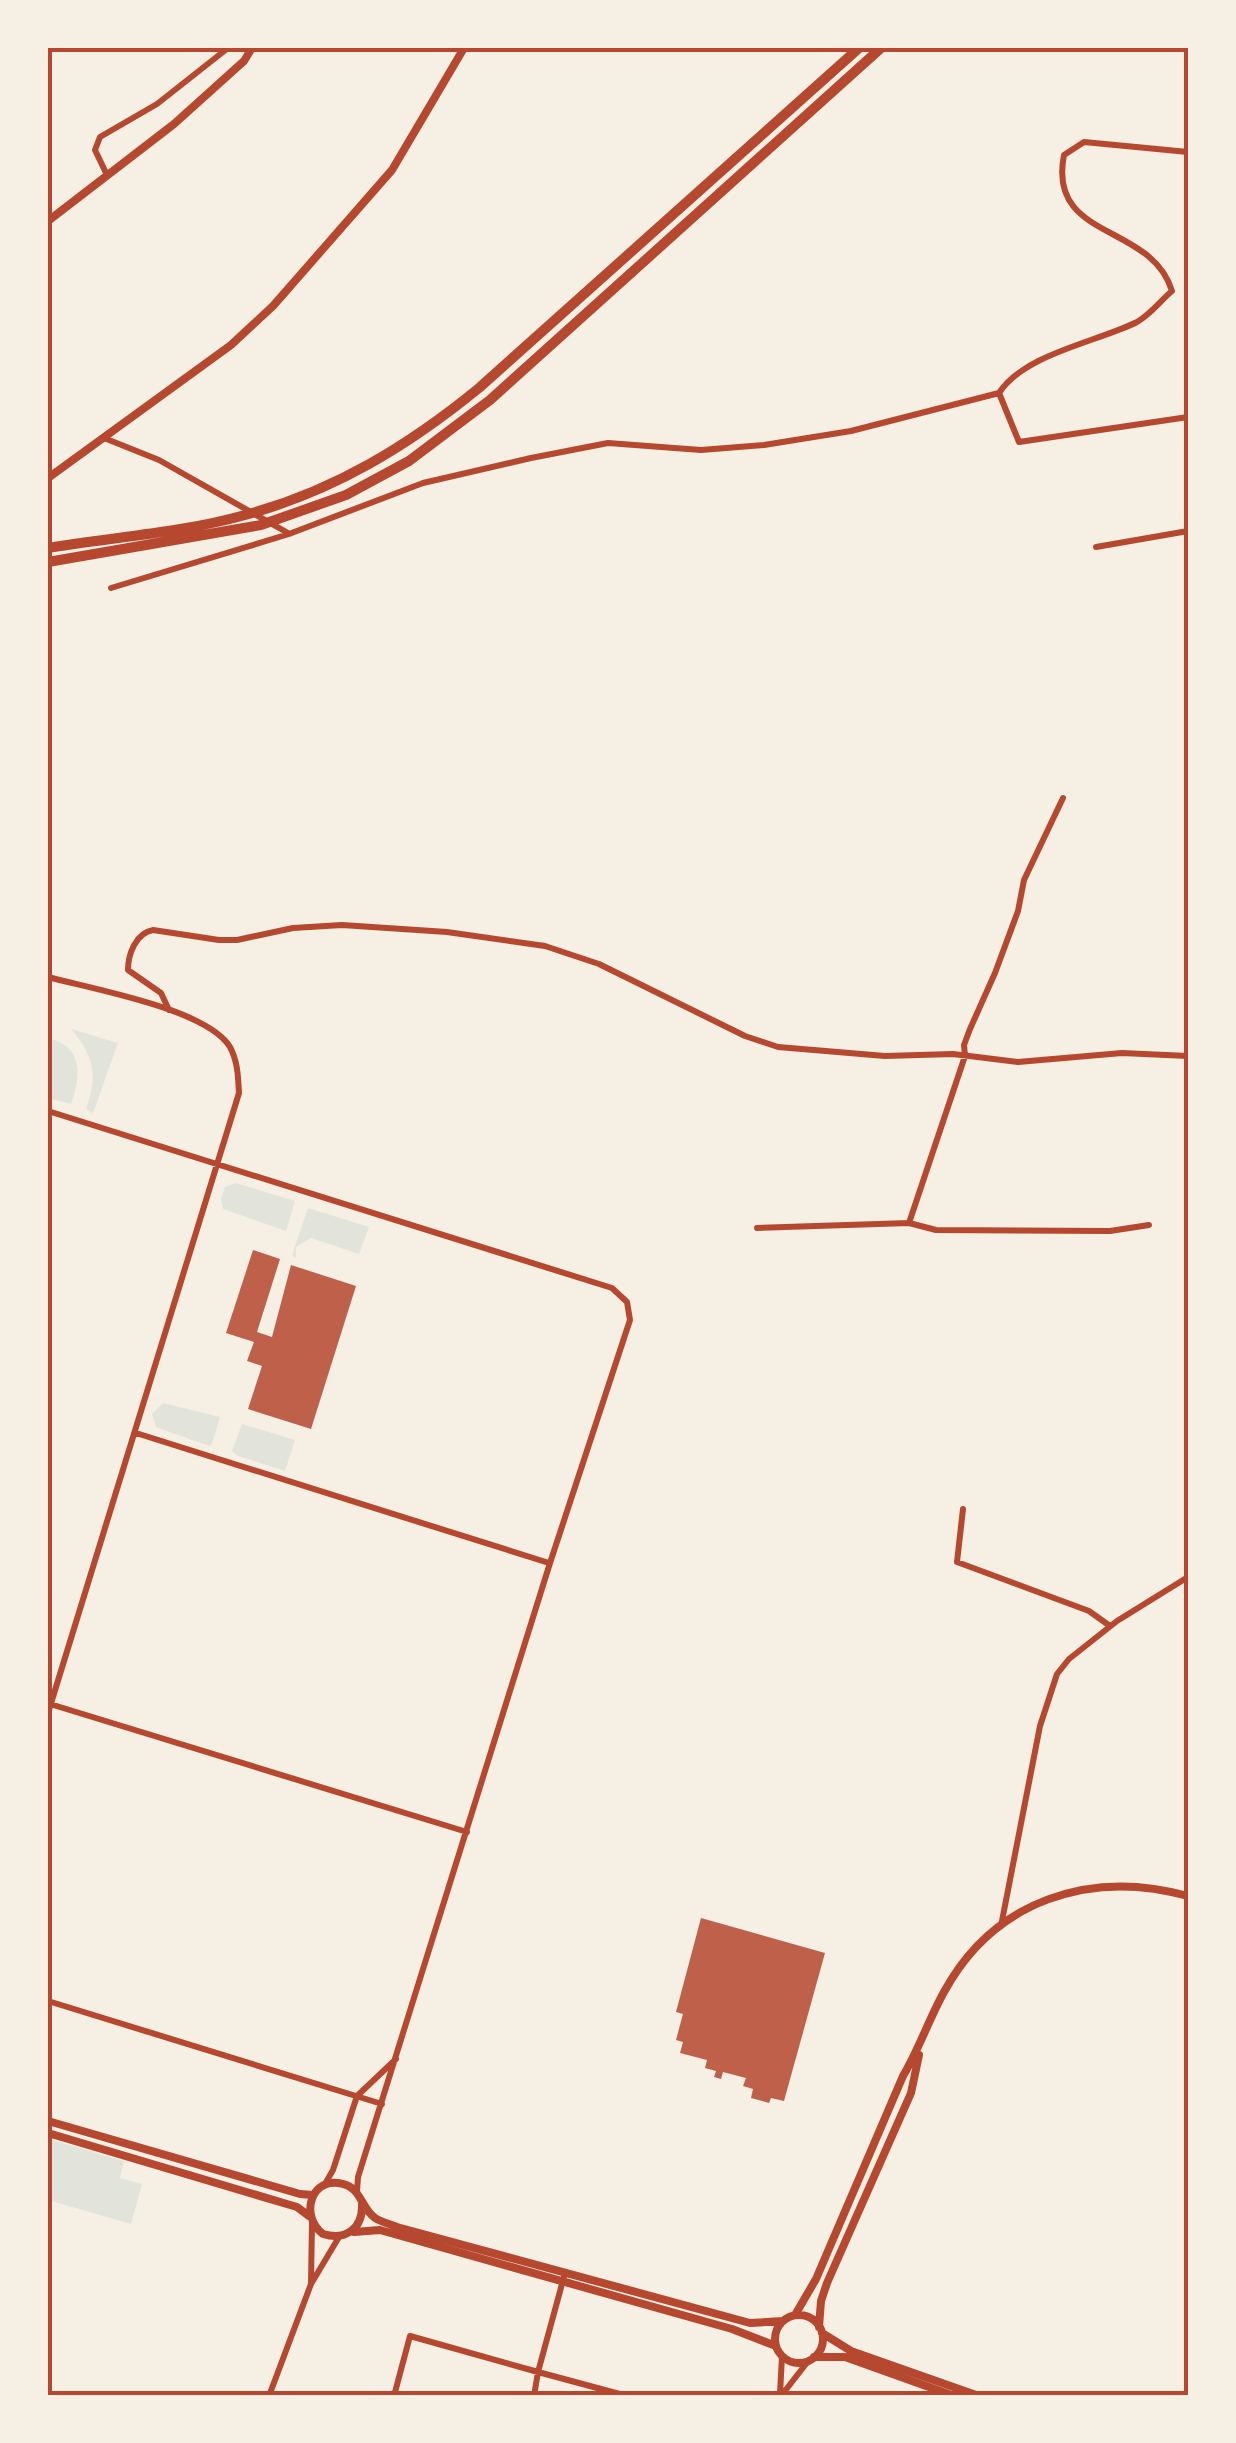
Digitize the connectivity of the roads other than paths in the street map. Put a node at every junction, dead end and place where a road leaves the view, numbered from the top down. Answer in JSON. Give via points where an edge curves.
{"nodes":[{"id":1,"x":228,"y":48,"type":"edge"},
{"id":2,"x":252,"y":48,"type":"edge"},
{"id":3,"x":464,"y":48,"type":"edge"},
{"id":4,"x":860,"y":48,"type":"edge"},
{"id":5,"x":881,"y":48,"type":"edge"},
{"id":6,"x":1188,"y":152,"type":"edge"},
{"id":7,"x":107,"y":175,"type":"junction"},
{"id":8,"x":48,"y":221,"type":"edge"},
{"id":9,"x":999,"y":393,"type":"junction"},
{"id":10,"x":1188,"y":417,"type":"edge"},
{"id":11,"x":103,"y":437,"type":"junction"},
{"id":12,"x":48,"y":478,"type":"edge"},
{"id":13,"x":1188,"y":532,"type":"edge"},
{"id":14,"x":289,"y":534,"type":"junction"},
{"id":15,"x":1096,"y":547,"type":"dead end"},
{"id":16,"x":48,"y":548,"type":"edge"},
{"id":17,"x":48,"y":562,"type":"edge"},
{"id":18,"x":111,"y":588,"type":"dead end"},
{"id":19,"x":1063,"y":798,"type":"dead end"},
{"id":20,"x":48,"y":977,"type":"edge"},
{"id":21,"x":169,"y":1010,"type":"junction"},
{"id":22,"x":965,"y":1056,"type":"junction"},
{"id":23,"x":1188,"y":1056,"type":"edge"},
{"id":24,"x":48,"y":1111,"type":"edge"},
{"id":25,"x":219,"y":1164,"type":"junction"},
{"id":26,"x":909,"y":1223,"type":"junction"},
{"id":27,"x":1149,"y":1226,"type":"dead end"},
{"id":28,"x":758,"y":1228,"type":"dead end"},
{"id":29,"x":136,"y":1433,"type":"junction"},
{"id":30,"x":963,"y":1509,"type":"dead end"},
{"id":31,"x":550,"y":1563,"type":"junction"},
{"id":32,"x":1188,"y":1577,"type":"edge"},
{"id":33,"x":1110,"y":1626,"type":"junction"},
{"id":34,"x":49,"y":1708,"type":"edge"},
{"id":35,"x":467,"y":1832,"type":"junction"},
{"id":36,"x":1188,"y":1896,"type":"edge"},
{"id":37,"x":1001,"y":1927,"type":"junction"},
{"id":38,"x":48,"y":2001,"type":"edge"},
{"id":39,"x":921,"y":2046,"type":"junction"},
{"id":40,"x":398,"y":2057,"type":"junction"},
{"id":41,"x":357,"y":2096,"type":"junction"},
{"id":42,"x":382,"y":2104,"type":"junction"},
{"id":43,"x":48,"y":2122,"type":"edge"},
{"id":44,"x":48,"y":2133,"type":"edge"},
{"id":45,"x":324,"y":2185,"type":"junction"},
{"id":46,"x":357,"y":2193,"type":"junction"},
{"id":47,"x":313,"y":2195,"type":"junction"},
{"id":48,"x":362,"y":2204,"type":"junction"},
{"id":49,"x":310,"y":2219,"type":"junction"},
{"id":50,"x":350,"y":2233,"type":"junction"},
{"id":51,"x":339,"y":2236,"type":"junction"},
{"id":52,"x":564,"y":2277,"type":"junction"},
{"id":53,"x":312,"y":2284,"type":"junction"},
{"id":54,"x":795,"y":2315,"type":"junction"},
{"id":55,"x":783,"y":2321,"type":"junction"},
{"id":56,"x":820,"y":2330,"type":"junction"},
{"id":57,"x":776,"y":2346,"type":"junction"},
{"id":58,"x":782,"y":2356,"type":"junction"},
{"id":59,"x":812,"y":2358,"type":"junction"},
{"id":60,"x":538,"y":2372,"type":"junction"},
{"id":61,"x":269,"y":2396,"type":"edge"},
{"id":62,"x":394,"y":2396,"type":"edge"},
{"id":63,"x":534,"y":2396,"type":"edge"},
{"id":64,"x":627,"y":2396,"type":"edge"},
{"id":65,"x":780,"y":2396,"type":"edge"},
{"id":66,"x":954,"y":2396,"type":"edge"},
{"id":67,"x":979,"y":2396,"type":"edge"}],
"edges":[{"from":1,"to":7,"type":"street","via":[[157,104],[100,137],[95,150]]},
{"from":2,"to":7,"type":"street","via":[[174,124]]},
{"from":3,"to":11,"type":"street","via":[[392,170],[273,306]]},
{"from":4,"to":16,"type":"highway","via":[[440,420],[380,460],[240,516]]},
{"from":5,"to":17,"type":"highway","via":[[490,400],[408,460],[312,510],[243,530]]},
{"from":6,"to":9,"type":"street","via":[[1084,142],[1064,155],[1062,185],[1074,213],[1149,257],[1172,291],[1142,319],[1039,362]]},
{"from":7,"to":8,"type":"street"},
{"from":9,"to":10,"type":"street","via":[[1018,442]]},
{"from":9,"to":14,"type":"street","via":[[851,432],[764,445],[701,450],[608,443],[423,483]]},
{"from":11,"to":12,"type":"street"},
{"from":11,"to":14,"type":"street","via":[[159,460]]},
{"from":13,"to":15,"type":"street"},
{"from":14,"to":18,"type":"street"},
{"from":19,"to":22,"type":"street","via":[[1024,880]]},
{"from":20,"to":21,"type":"street"},
{"from":21,"to":22,"type":"street","via":[[161,993],[128,970],[144,932],[237,940],[342,925],[556,949],[778,1047]]},
{"from":21,"to":25,"type":"street","via":[[208,1025],[238,1064],[239,1093]]},
{"from":22,"to":23,"type":"street","via":[[1018,1062],[1122,1053]]},
{"from":22,"to":26,"type":"street"},
{"from":24,"to":25,"type":"street"},
{"from":25,"to":29,"type":"street"},
{"from":25,"to":31,"type":"street","via":[[612,1288],[626,1302],[630,1320]]},
{"from":26,"to":27,"type":"street","via":[[936,1230]]},
{"from":26,"to":28,"type":"street"},
{"from":29,"to":31,"type":"street"},
{"from":29,"to":34,"type":"street"},
{"from":30,"to":33,"type":"street","via":[[957,1562]]},
{"from":31,"to":35,"type":"street"},
{"from":32,"to":33,"type":"street"},
{"from":33,"to":37,"type":"street","via":[[1062,1666],[1050,1688]]},
{"from":34,"to":35,"type":"street"},
{"from":35,"to":40,"type":"street"},
{"from":36,"to":37,"type":"street","via":[[1121,1884],[1074,1890],[1029,1907]]},
{"from":37,"to":39,"type":"street","via":[[972,1950],[953,1978]]},
{"from":38,"to":41,"type":"street"},
{"from":39,"to":54,"type":"street"},
{"from":39,"to":56,"type":"street","via":[[911,2093],[820,2301]]},
{"from":40,"to":41,"type":"street"},
{"from":40,"to":42,"type":"street"},
{"from":41,"to":42,"type":"street"},
{"from":41,"to":45,"type":"street"},
{"from":42,"to":46,"type":"street"},
{"from":43,"to":47,"type":"street"},
{"from":44,"to":49,"type":"street","via":[[297,2207]]},
{"from":45,"to":46,"type":"street","via":[[342,2183]]},
{"from":45,"to":47,"type":"street"},
{"from":46,"to":48,"type":"street"},
{"from":47,"to":49,"type":"street"},
{"from":48,"to":50,"type":"street"},
{"from":48,"to":52,"type":"street","via":[[397,2227]]},
{"from":49,"to":51,"type":"street","via":[[323,2234]]},
{"from":49,"to":53,"type":"street"},
{"from":50,"to":51,"type":"street"},
{"from":50,"to":52,"type":"street","via":[[380,2230]]},
{"from":51,"to":53,"type":"street"},
{"from":52,"to":55,"type":"street","via":[[750,2324]]},
{"from":52,"to":57,"type":"street"},
{"from":52,"to":60,"type":"street"},
{"from":53,"to":61,"type":"street"},
{"from":54,"to":55,"type":"street"},
{"from":54,"to":56,"type":"street","via":[[810,2318]]},
{"from":55,"to":57,"type":"street"},
{"from":56,"to":59,"type":"street"},
{"from":56,"to":67,"type":"street","via":[[850,2351]]},
{"from":57,"to":58,"type":"street"},
{"from":58,"to":59,"type":"street","via":[[795,2362]]},
{"from":58,"to":65,"type":"street"},
{"from":59,"to":65,"type":"street"},
{"from":59,"to":66,"type":"street","via":[[845,2357]]},
{"from":60,"to":62,"type":"street","via":[[410,2336]]},
{"from":60,"to":63,"type":"street"},
{"from":60,"to":64,"type":"street"}]}
